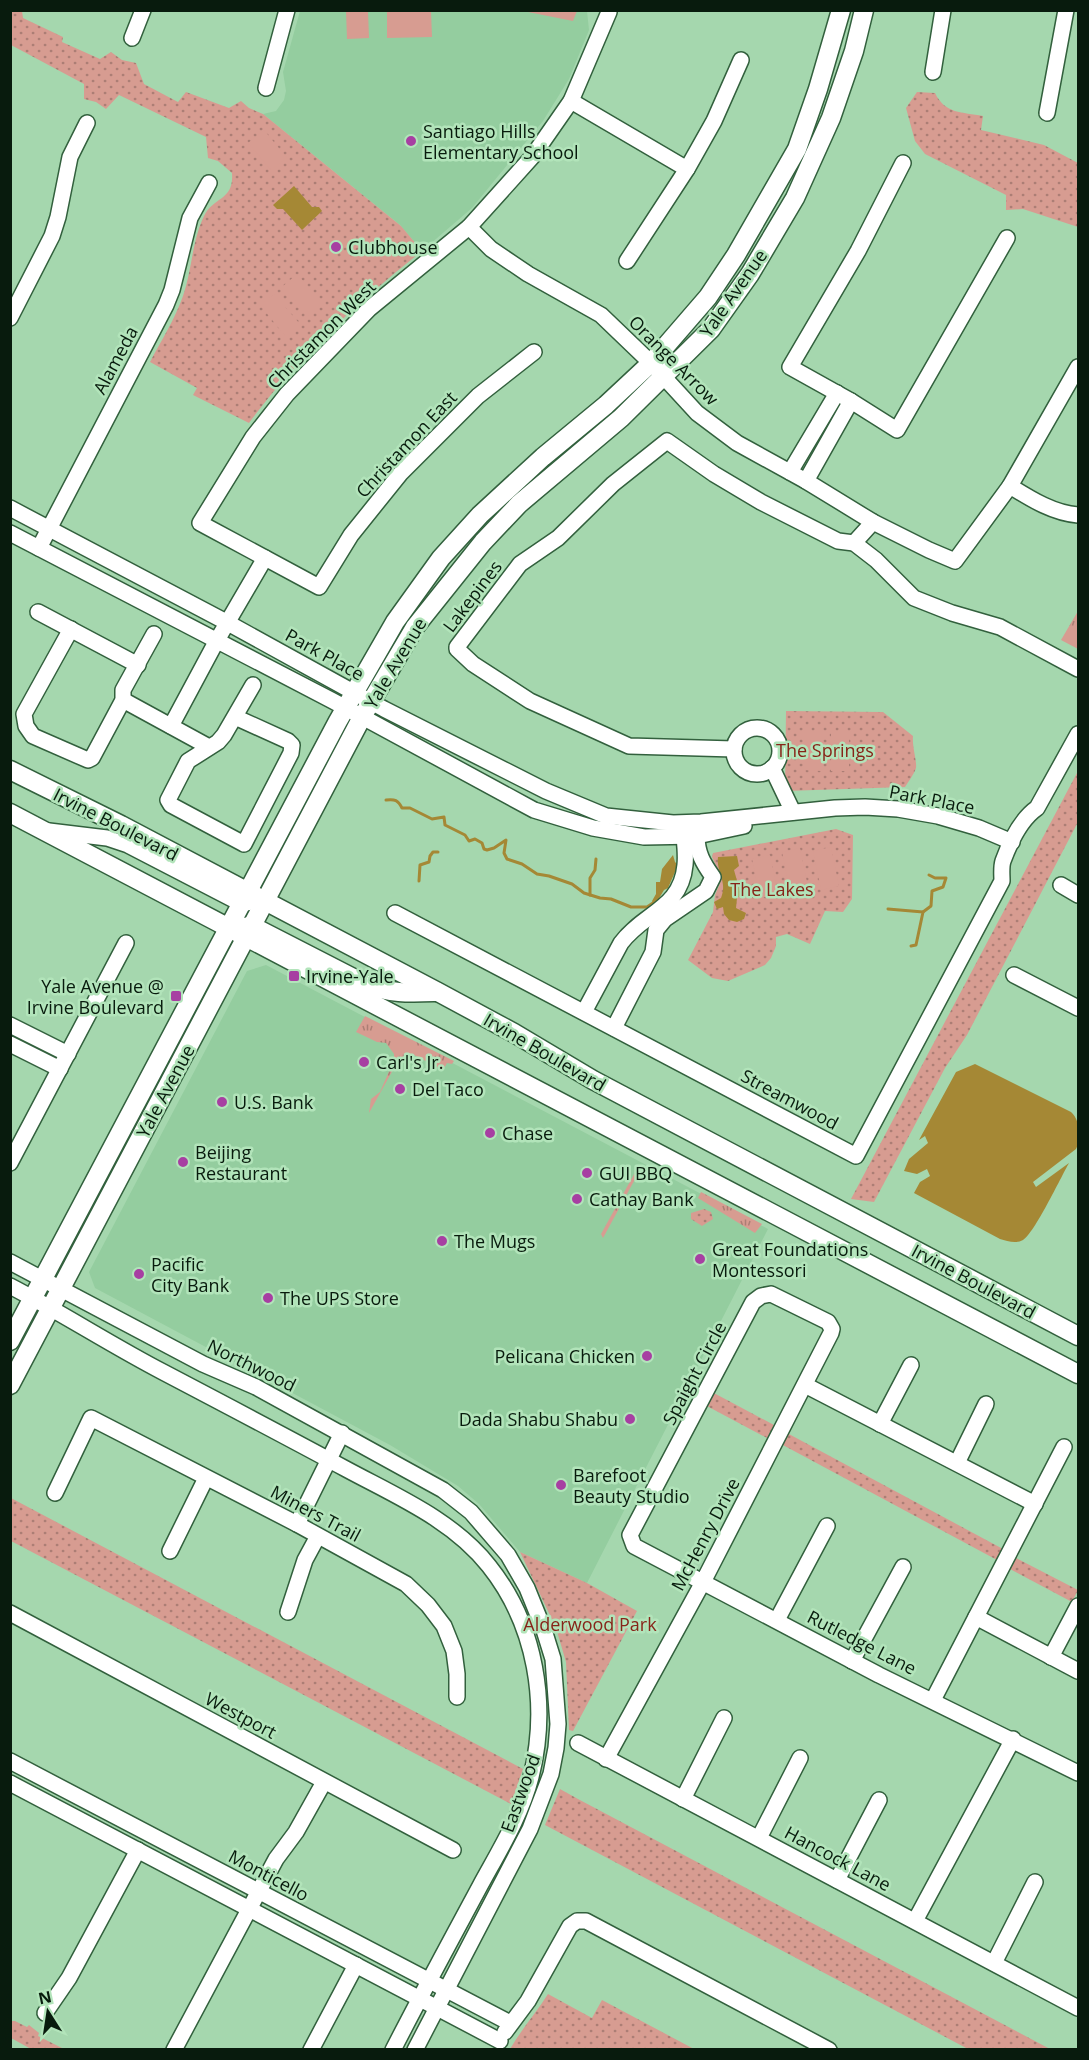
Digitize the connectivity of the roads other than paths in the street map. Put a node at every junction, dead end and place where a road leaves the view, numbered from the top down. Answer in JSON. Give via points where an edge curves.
{"nodes":[{"id":1,"x":143,"y":10,"type":"edge"},
{"id":2,"x":286,"y":10,"type":"edge"},
{"id":3,"x":841,"y":10,"type":"edge"},
{"id":4,"x":864,"y":10,"type":"edge"},
{"id":5,"x":943,"y":10,"type":"edge"},
{"id":6,"x":1066,"y":10,"type":"edge"},
{"id":7,"x":609,"y":12,"type":"dead end"},
{"id":8,"x":132,"y":38,"type":"dead end"},
{"id":9,"x":741,"y":60,"type":"dead end"},
{"id":10,"x":933,"y":72,"type":"dead end"},
{"id":11,"x":266,"y":88,"type":"dead end"},
{"id":12,"x":571,"y":101,"type":"junction"},
{"id":13,"x":1047,"y":112,"type":"dead end"},
{"id":14,"x":87,"y":123,"type":"dead end"},
{"id":15,"x":903,"y":163,"type":"dead end"},
{"id":16,"x":687,"y":169,"type":"junction"},
{"id":17,"x":209,"y":183,"type":"dead end"},
{"id":18,"x":469,"y":227,"type":"junction"},
{"id":19,"x":1007,"y":238,"type":"dead end"},
{"id":20,"x":627,"y":261,"type":"dead end"},
{"id":21,"x":10,"y":318,"type":"edge"},
{"id":22,"x":534,"y":352,"type":"dead end"},
{"id":23,"x":651,"y":363,"type":"junction"},
{"id":24,"x":1078,"y":367,"type":"edge"},
{"id":25,"x":664,"y":377,"type":"junction"},
{"id":26,"x":837,"y":393,"type":"junction"},
{"id":27,"x":852,"y":401,"type":"junction"},
{"id":28,"x":790,"y":472,"type":"junction"},
{"id":29,"x":806,"y":481,"type":"junction"},
{"id":30,"x":1010,"y":486,"type":"junction"},
{"id":31,"x":10,"y":508,"type":"edge"},
{"id":32,"x":1078,"y":514,"type":"edge"},
{"id":33,"x":873,"y":522,"type":"junction"},
{"id":34,"x":49,"y":528,"type":"junction"},
{"id":35,"x":10,"y":533,"type":"edge"},
{"id":36,"x":854,"y":543,"type":"junction"},
{"id":37,"x":39,"y":548,"type":"junction"},
{"id":38,"x":265,"y":558,"type":"junction"},
{"id":39,"x":38,"y":612,"type":"dead end"},
{"id":40,"x":228,"y":623,"type":"junction"},
{"id":41,"x":70,"y":629,"type":"junction"},
{"id":42,"x":154,"y":634,"type":"dead end"},
{"id":43,"x":216,"y":642,"type":"junction"},
{"id":44,"x":138,"y":665,"type":"junction"},
{"id":45,"x":1078,"y":669,"type":"edge"},
{"id":46,"x":253,"y":685,"type":"dead end"},
{"id":47,"x":123,"y":700,"type":"junction"},
{"id":48,"x":349,"y":700,"type":"junction"},
{"id":49,"x":366,"y":709,"type":"junction"},
{"id":50,"x":235,"y":717,"type":"junction"},
{"id":51,"x":171,"y":726,"type":"junction"},
{"id":52,"x":1078,"y":734,"type":"edge"},
{"id":53,"x":209,"y":747,"type":"junction"},
{"id":54,"x":734,"y":749,"type":"junction"},
{"id":55,"x":772,"y":768,"type":"junction"},
{"id":56,"x":10,"y":770,"type":"edge"},
{"id":57,"x":793,"y":812,"type":"junction"},
{"id":58,"x":10,"y":813,"type":"edge"},
{"id":59,"x":770,"y":816,"type":"junction"},
{"id":60,"x":43,"y":830,"type":"junction"},
{"id":61,"x":691,"y":836,"type":"junction"},
{"id":62,"x":1012,"y":842,"type":"junction"},
{"id":63,"x":1061,"y":885,"type":"dead end"},
{"id":64,"x":1078,"y":895,"type":"edge"},
{"id":65,"x":245,"y":898,"type":"junction"},
{"id":66,"x":266,"y":901,"type":"junction"},
{"id":67,"x":395,"y":913,"type":"dead end"},
{"id":68,"x":229,"y":928,"type":"junction"},
{"id":69,"x":249,"y":932,"type":"junction"},
{"id":70,"x":126,"y":943,"type":"dead end"},
{"id":71,"x":1014,"y":975,"type":"dead end"},
{"id":72,"x":438,"y":992,"type":"junction"},
{"id":73,"x":1078,"y":1008,"type":"edge"},
{"id":74,"x":584,"y":1012,"type":"junction"},
{"id":75,"x":10,"y":1024,"type":"edge"},
{"id":76,"x":614,"y":1029,"type":"junction"},
{"id":77,"x":10,"y":1044,"type":"edge"},
{"id":78,"x":68,"y":1054,"type":"junction"},
{"id":79,"x":60,"y":1069,"type":"junction"},
{"id":80,"x":10,"y":1163,"type":"edge"},
{"id":81,"x":10,"y":1262,"type":"edge"},
{"id":82,"x":43,"y":1279,"type":"junction"},
{"id":83,"x":10,"y":1287,"type":"edge"},
{"id":84,"x":60,"y":1288,"type":"junction"},
{"id":85,"x":33,"y":1298,"type":"junction"},
{"id":86,"x":50,"y":1307,"type":"junction"},
{"id":87,"x":831,"y":1325,"type":"joint"},
{"id":88,"x":1078,"y":1336,"type":"edge"},
{"id":89,"x":10,"y":1341,"type":"edge"},
{"id":90,"x":911,"y":1365,"type":"dead end"},
{"id":91,"x":1078,"y":1374,"type":"edge"},
{"id":92,"x":10,"y":1385,"type":"edge"},
{"id":93,"x":805,"y":1385,"type":"junction"},
{"id":94,"x":986,"y":1404,"type":"dead end"},
{"id":95,"x":880,"y":1424,"type":"junction"},
{"id":96,"x":342,"y":1433,"type":"junction"},
{"id":97,"x":1064,"y":1447,"type":"dead end"},
{"id":98,"x":328,"y":1459,"type":"junction"},
{"id":99,"x":957,"y":1463,"type":"junction"},
{"id":100,"x":206,"y":1478,"type":"junction"},
{"id":101,"x":55,"y":1493,"type":"dead end"},
{"id":102,"x":1035,"y":1504,"type":"junction"},
{"id":103,"x":471,"y":1512,"type":"joint"},
{"id":104,"x":297,"y":1524,"type":"junction"},
{"id":105,"x":827,"y":1526,"type":"dead end"},
{"id":106,"x":318,"y":1536,"type":"junction"},
{"id":107,"x":631,"y":1541,"type":"joint"},
{"id":108,"x":170,"y":1551,"type":"dead end"},
{"id":109,"x":903,"y":1567,"type":"dead end"},
{"id":110,"x":703,"y":1582,"type":"junction"},
{"id":111,"x":1078,"y":1606,"type":"edge"},
{"id":112,"x":288,"y":1612,"type":"dead end"},
{"id":113,"x":10,"y":1613,"type":"edge"},
{"id":114,"x":976,"y":1617,"type":"junction"},
{"id":115,"x":777,"y":1620,"type":"junction"},
{"id":116,"x":1051,"y":1657,"type":"junction"},
{"id":117,"x":852,"y":1661,"type":"junction"},
{"id":118,"x":1078,"y":1671,"type":"edge"},
{"id":119,"x":457,"y":1697,"type":"dead end"},
{"id":120,"x":933,"y":1700,"type":"junction"},
{"id":121,"x":724,"y":1718,"type":"dead end"},
{"id":122,"x":1013,"y":1739,"type":"junction"},
{"id":123,"x":578,"y":1743,"type":"dead end"},
{"id":124,"x":800,"y":1758,"type":"dead end"},
{"id":125,"x":606,"y":1759,"type":"junction"},
{"id":126,"x":10,"y":1761,"type":"edge"},
{"id":127,"x":1078,"y":1773,"type":"edge"},
{"id":128,"x":324,"y":1782,"type":"junction"},
{"id":129,"x":10,"y":1783,"type":"edge"},
{"id":130,"x":683,"y":1799,"type":"junction"},
{"id":131,"x":879,"y":1800,"type":"dead end"},
{"id":132,"x":759,"y":1838,"type":"junction"},
{"id":133,"x":138,"y":1850,"type":"junction"},
{"id":134,"x":453,"y":1850,"type":"dead end"},
{"id":135,"x":837,"y":1880,"type":"junction"},
{"id":136,"x":1035,"y":1882,"type":"dead end"},
{"id":137,"x":258,"y":1892,"type":"junction"},
{"id":138,"x":249,"y":1909,"type":"junction"},
{"id":139,"x":915,"y":1922,"type":"junction"},
{"id":140,"x":994,"y":1963,"type":"junction"},
{"id":141,"x":356,"y":1965,"type":"junction"},
{"id":142,"x":429,"y":1982,"type":"junction"},
{"id":143,"x":446,"y":1990,"type":"junction"},
{"id":144,"x":420,"y":1998,"type":"junction"},
{"id":145,"x":1077,"y":2003,"type":"edge"},
{"id":146,"x":437,"y":2007,"type":"junction"},
{"id":147,"x":45,"y":2013,"type":"dead end"},
{"id":148,"x":510,"y":2023,"type":"junction"},
{"id":149,"x":498,"y":2045,"type":"edge"},
{"id":150,"x":174,"y":2049,"type":"edge"},
{"id":151,"x":311,"y":2049,"type":"edge"},
{"id":152,"x":393,"y":2049,"type":"edge"},
{"id":153,"x":415,"y":2049,"type":"edge"},
{"id":154,"x":829,"y":2049,"type":"edge"}],
"edges":[{"from":1,"to":8,"type":"street"},
{"from":2,"to":11,"type":"street"},
{"from":3,"to":23,"type":"main road","name":"Yale Avenue","via":[[797,149],[714,288]]},
{"from":4,"to":25,"type":"main road","name":"Yale Avenue","via":[[831,118],[795,198],[750,274],[711,329]]},
{"from":5,"to":10,"type":"street"},
{"from":6,"to":13,"type":"street"},
{"from":7,"to":12,"type":"street","name":"Christamon West"},
{"from":9,"to":16,"type":"street"},
{"from":12,"to":16,"type":"street"},
{"from":12,"to":18,"type":"street","name":"Christamon West","via":[[532,157]]},
{"from":14,"to":21,"type":"street","via":[[70,157],[52,236]]},
{"from":15,"to":26,"type":"street","via":[[858,251],[790,367]]},
{"from":16,"to":20,"type":"street"},
{"from":17,"to":34,"type":"street","name":"Alameda","via":[[190,218],[166,305]]},
{"from":18,"to":23,"type":"street","name":"Orange Arrow","via":[[491,249],[528,274],[601,315]]},
{"from":18,"to":38,"type":"street","name":"Christamon West","via":[[369,309],[287,394],[253,437],[200,523]]},
{"from":19,"to":27,"type":"street","via":[[897,430]]},
{"from":22,"to":38,"type":"street","name":"Christamon East","via":[[478,396],[400,474],[351,535],[319,587]]},
{"from":23,"to":25,"type":"street","name":"Orange Arrow"},
{"from":23,"to":48,"type":"main road","name":"Yale Avenue","via":[[480,515],[395,622]]},
{"from":24,"to":30,"type":"street"},
{"from":25,"to":28,"type":"street","name":"Orange Arrow","via":[[697,413],[737,443]]},
{"from":25,"to":49,"type":"main road","name":"Yale Avenue","via":[[519,504],[483,542],[415,627]]},
{"from":26,"to":27,"type":"street"},
{"from":26,"to":28,"type":"street"},
{"from":27,"to":29,"type":"street"},
{"from":28,"to":29,"type":"street","name":"Orange Arrow"},
{"from":29,"to":33,"type":"street","name":"Orange Arrow"},
{"from":30,"to":32,"type":"street","via":[[1036,503]]},
{"from":30,"to":33,"type":"street","name":"Orange Arrow","via":[[955,561]]},
{"from":31,"to":34,"type":"street","name":"Park Place"},
{"from":33,"to":36,"type":"street"},
{"from":34,"to":37,"type":"street","name":"Alameda"},
{"from":34,"to":40,"type":"street","name":"Park Place"},
{"from":35,"to":37,"type":"street","name":"Park Place"},
{"from":36,"to":45,"type":"street","via":[[914,598],[1000,627]]},
{"from":36,"to":54,"type":"street","name":"Lakepines","via":[[838,541],[761,502],[667,441],[613,484],[558,538],[520,564],[457,647],[472,664],[530,701],[629,746]]},
{"from":37,"to":43,"type":"street","name":"Park Place"},
{"from":38,"to":40,"type":"street"},
{"from":39,"to":41,"type":"street"},
{"from":40,"to":43,"type":"street"},
{"from":40,"to":48,"type":"street","name":"Park Place"},
{"from":41,"to":44,"type":"street"},
{"from":41,"to":47,"type":"street","via":[[24,714],[33,736],[88,760]]},
{"from":42,"to":44,"type":"street"},
{"from":43,"to":48,"type":"street","name":"Park Place"},
{"from":43,"to":51,"type":"street"},
{"from":44,"to":47,"type":"street","via":[[123,690]]},
{"from":46,"to":50,"type":"street"},
{"from":47,"to":51,"type":"street"},
{"from":48,"to":49,"type":"street","name":"Park Place"},
{"from":48,"to":65,"type":"main road","name":"Yale Avenue"},
{"from":49,"to":59,"type":"street","name":"Park Place","via":[[606,816],[673,823]]},
{"from":49,"to":61,"type":"street","name":"Park Place","via":[[534,810],[593,828],[644,837]]},
{"from":49,"to":66,"type":"main road","name":"Yale Avenue"},
{"from":50,"to":53,"type":"street","via":[[224,735]]},
{"from":50,"to":53,"type":"street","via":[[292,745],[244,844],[168,801],[188,761]]},
{"from":51,"to":53,"type":"street"},
{"from":52,"to":62,"type":"street","via":[[1037,808],[1026,816]]},
{"from":54,"to":55,"type":"street","via":[[738,763],[749,773]]},
{"from":54,"to":55,"type":"street","via":[[745,732],[765,730],[778,744],[778,758]]},
{"from":55,"to":57,"type":"street"},
{"from":56,"to":65,"type":"main road","name":"Irvine Boulevard"},
{"from":57,"to":59,"type":"street","name":"Park Place"},
{"from":57,"to":62,"type":"street","name":"Park Place","via":[[898,809],[938,816]]},
{"from":58,"to":60,"type":"main road"},
{"from":59,"to":61,"type":"street","name":"Park Place","via":[[733,830]]},
{"from":60,"to":65,"type":"street","via":[[107,838],[128,845]]},
{"from":60,"to":68,"type":"main road"},
{"from":61,"to":74,"type":"street","via":[[681,886],[666,905],[629,932]]},
{"from":61,"to":76,"type":"street","via":[[713,877],[706,891],[665,919],[656,930],[653,952]]},
{"from":62,"to":76,"type":"street","name":"Streamwood","via":[[1003,862],[1002,881],[856,1156]]},
{"from":63,"to":64,"type":"street"},
{"from":65,"to":66,"type":"main road","name":"Irvine Boulevard"},
{"from":65,"to":68,"type":"main road","name":"Yale Avenue"},
{"from":66,"to":69,"type":"main road","name":"Yale Avenue"},
{"from":66,"to":72,"type":"main road","name":"Irvine Boulevard"},
{"from":67,"to":74,"type":"street","name":"Streamwood"},
{"from":68,"to":69,"type":"main road"},
{"from":68,"to":82,"type":"main road","name":"Yale Avenue"},
{"from":69,"to":72,"type":"main road","via":[[379,989],[396,993]]},
{"from":69,"to":84,"type":"main road","name":"Yale Avenue"},
{"from":69,"to":91,"type":"main road","name":"Irvine Boulevard"},
{"from":70,"to":78,"type":"street"},
{"from":71,"to":73,"type":"street"},
{"from":72,"to":88,"type":"main road","name":"Irvine Boulevard","via":[[603,1085]]},
{"from":74,"to":76,"type":"street","name":"Streamwood"},
{"from":75,"to":78,"type":"street"},
{"from":77,"to":79,"type":"street"},
{"from":78,"to":79,"type":"street"},
{"from":79,"to":80,"type":"street"},
{"from":81,"to":82,"type":"street","name":"Northwood"},
{"from":82,"to":84,"type":"street","name":"Northwood"},
{"from":82,"to":85,"type":"main road","name":"Yale Avenue"},
{"from":83,"to":85,"type":"street"},
{"from":84,"to":86,"type":"main road","name":"Yale Avenue"},
{"from":84,"to":96,"type":"street","name":"Northwood"},
{"from":85,"to":86,"type":"street"},
{"from":85,"to":89,"type":"main road","name":"Yale Avenue"},
{"from":86,"to":92,"type":"main road","name":"Yale Avenue"},
{"from":86,"to":98,"type":"street"},
{"from":87,"to":93,"type":"street","name":"McHenry Drive","via":[[831,1333]]},
{"from":87,"to":107,"type":"street","name":"Spaight Circle","via":[[777,1295],[766,1294],[753,1302],[630,1535]]},
{"from":90,"to":95,"type":"street"},
{"from":93,"to":95,"type":"street"},
{"from":93,"to":110,"type":"street","name":"McHenry Drive"},
{"from":94,"to":99,"type":"street"},
{"from":95,"to":99,"type":"street"},
{"from":96,"to":98,"type":"street"},
{"from":96,"to":103,"type":"street","name":"Northwood","via":[[434,1484]]},
{"from":97,"to":102,"type":"street"},
{"from":98,"to":104,"type":"street"},
{"from":98,"to":142,"type":"street","name":"Eastwood","via":[[422,1510],[471,1546],[503,1586],[525,1630],[534,1662],[540,1724],[531,1778],[520,1807]]},
{"from":99,"to":102,"type":"street"},
{"from":100,"to":101,"type":"street","name":"Miners Trail","via":[[91,1418]]},
{"from":100,"to":104,"type":"street","name":"Miners Trail"},
{"from":100,"to":108,"type":"street"},
{"from":102,"to":114,"type":"street"},
{"from":103,"to":143,"type":"street","name":"Eastwood","via":[[508,1555],[527,1588],[553,1659],[558,1724],[551,1774],[530,1829]]},
{"from":104,"to":106,"type":"street","name":"Miners Trail"},
{"from":105,"to":115,"type":"street"},
{"from":106,"to":112,"type":"street","via":[[305,1560]]},
{"from":106,"to":119,"type":"street","name":"Miners Trail","via":[[406,1584],[428,1605],[444,1626],[454,1651]]},
{"from":107,"to":110,"type":"street","name":"Rutledge Lane"},
{"from":109,"to":117,"type":"street"},
{"from":110,"to":115,"type":"street","name":"Rutledge Lane"},
{"from":110,"to":125,"type":"street","name":"McHenry Drive"},
{"from":111,"to":116,"type":"street"},
{"from":113,"to":128,"type":"street","name":"Westport"},
{"from":114,"to":116,"type":"street"},
{"from":114,"to":120,"type":"street"},
{"from":115,"to":117,"type":"street","name":"Rutledge Lane"},
{"from":116,"to":118,"type":"street"},
{"from":117,"to":120,"type":"street","name":"Rutledge Lane"},
{"from":120,"to":122,"type":"street","name":"Rutledge Lane"},
{"from":121,"to":130,"type":"street"},
{"from":122,"to":127,"type":"street","name":"Rutledge Lane"},
{"from":122,"to":139,"type":"street"},
{"from":123,"to":125,"type":"street","name":"Hancock Lane"},
{"from":124,"to":132,"type":"street"},
{"from":125,"to":130,"type":"street","name":"Hancock Lane"},
{"from":126,"to":137,"type":"street","name":"Monticello"},
{"from":128,"to":134,"type":"street","name":"Westport"},
{"from":128,"to":137,"type":"street"},
{"from":129,"to":133,"type":"street"},
{"from":130,"to":132,"type":"street","name":"Hancock Lane"},
{"from":131,"to":135,"type":"street"},
{"from":132,"to":135,"type":"street","name":"Hancock Lane"},
{"from":133,"to":138,"type":"street"},
{"from":133,"to":147,"type":"street","via":[[69,1978]]},
{"from":135,"to":139,"type":"street","name":"Hancock Lane"},
{"from":136,"to":140,"type":"street"},
{"from":137,"to":138,"type":"street"},
{"from":137,"to":142,"type":"street","name":"Monticello"},
{"from":138,"to":141,"type":"street"},
{"from":138,"to":150,"type":"street"},
{"from":139,"to":140,"type":"street","name":"Hancock Lane"},
{"from":140,"to":145,"type":"street","name":"Hancock Lane"},
{"from":141,"to":144,"type":"street"},
{"from":141,"to":151,"type":"street"},
{"from":142,"to":143,"type":"street","name":"Monticello"},
{"from":142,"to":144,"type":"street","name":"Eastwood"},
{"from":143,"to":146,"type":"street","name":"Eastwood"},
{"from":143,"to":148,"type":"street","name":"Monticello"},
{"from":144,"to":146,"type":"street"},
{"from":144,"to":152,"type":"street","name":"Eastwood"},
{"from":146,"to":149,"type":"street"},
{"from":146,"to":153,"type":"street","name":"Eastwood"},
{"from":148,"to":149,"type":"street"},
{"from":148,"to":154,"type":"street","via":[[532,1994],[570,1926],[586,1921]]}]}
